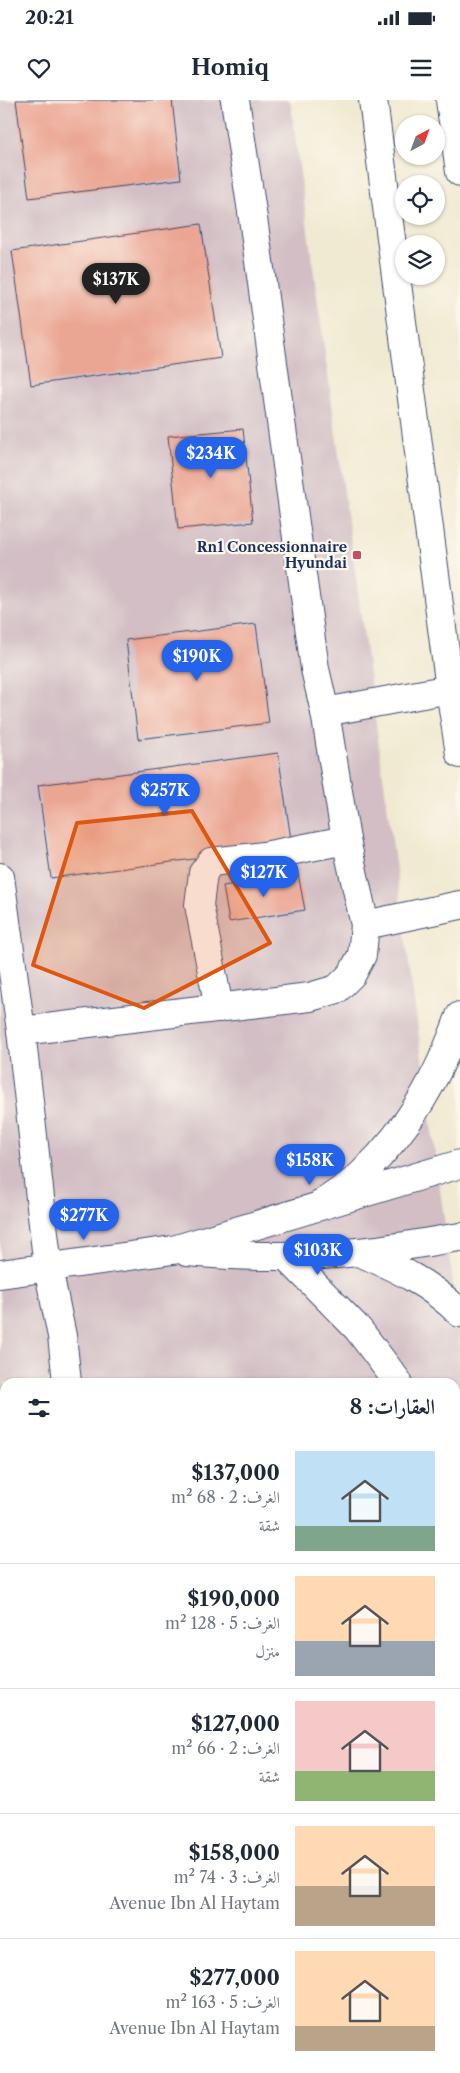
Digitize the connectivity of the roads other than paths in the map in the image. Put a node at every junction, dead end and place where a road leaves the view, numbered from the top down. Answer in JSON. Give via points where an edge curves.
{"nodes":[{"id":1,"x":234,"y":100,"type":"edge"},
{"id":2,"x":373,"y":100,"type":"edge"},
{"id":3,"x":450,"y":100,"type":"edge"},
{"id":4,"x":460,"y":172,"type":"edge"},
{"id":5,"x":450,"y":689,"type":"junction"},
{"id":6,"x":325,"y":712,"type":"junction"},
{"id":7,"x":460,"y":754,"type":"edge"},
{"id":8,"x":346,"y":840,"type":"junction"},
{"id":9,"x":0,"y":877,"type":"edge"},
{"id":10,"x":460,"y":905,"type":"edge"},
{"id":11,"x":365,"y":925,"type":"junction"},
{"id":12,"x":219,"y":1008,"type":"junction"},
{"id":13,"x":460,"y":1016,"type":"edge"},
{"id":14,"x":21,"y":1030,"type":"junction"},
{"id":15,"x":460,"y":1164,"type":"edge"},
{"id":16,"x":319,"y":1206,"type":"junction"},
{"id":17,"x":460,"y":1237,"type":"edge"},
{"id":18,"x":173,"y":1250,"type":"junction"},
{"id":19,"x":359,"y":1252,"type":"junction"},
{"id":20,"x":287,"y":1257,"type":"junction"},
{"id":21,"x":48,"y":1268,"type":"junction"},
{"id":22,"x":0,"y":1274,"type":"edge"},
{"id":23,"x":460,"y":1313,"type":"edge"},
{"id":24,"x":67,"y":1378,"type":"edge"},
{"id":25,"x":395,"y":1378,"type":"edge"}],
"edges":[{"from":1,"to":6,"type":"main road","via":[[315,669]]},
{"from":2,"to":5,"type":"main road"},
{"from":3,"to":4,"type":"main road"},
{"from":5,"to":6,"type":"main road"},
{"from":5,"to":7,"type":"main road"},
{"from":6,"to":8,"type":"main road"},
{"from":8,"to":11,"type":"main road"},
{"from":8,"to":12,"type":"main road","via":[[264,856],[212,862],[203,873],[199,905]]},
{"from":9,"to":14,"type":"main road"},
{"from":10,"to":11,"type":"main road"},
{"from":11,"to":12,"type":"main road","via":[[362,955],[352,974],[337,989],[310,997]]},
{"from":12,"to":14,"type":"main road"},
{"from":13,"to":16,"type":"main road","via":[[435,1079],[405,1128],[361,1175]]},
{"from":14,"to":21,"type":"main road"},
{"from":15,"to":16,"type":"main road"},
{"from":16,"to":18,"type":"main road"},
{"from":17,"to":19,"type":"main road"},
{"from":18,"to":20,"type":"main road"},
{"from":18,"to":21,"type":"main road"},
{"from":19,"to":20,"type":"main road"},
{"from":19,"to":23,"type":"main road","via":[[402,1270],[444,1297]]},
{"from":20,"to":25,"type":"main road","via":[[358,1329]]},
{"from":21,"to":22,"type":"main road"},
{"from":21,"to":24,"type":"main road"}]}
